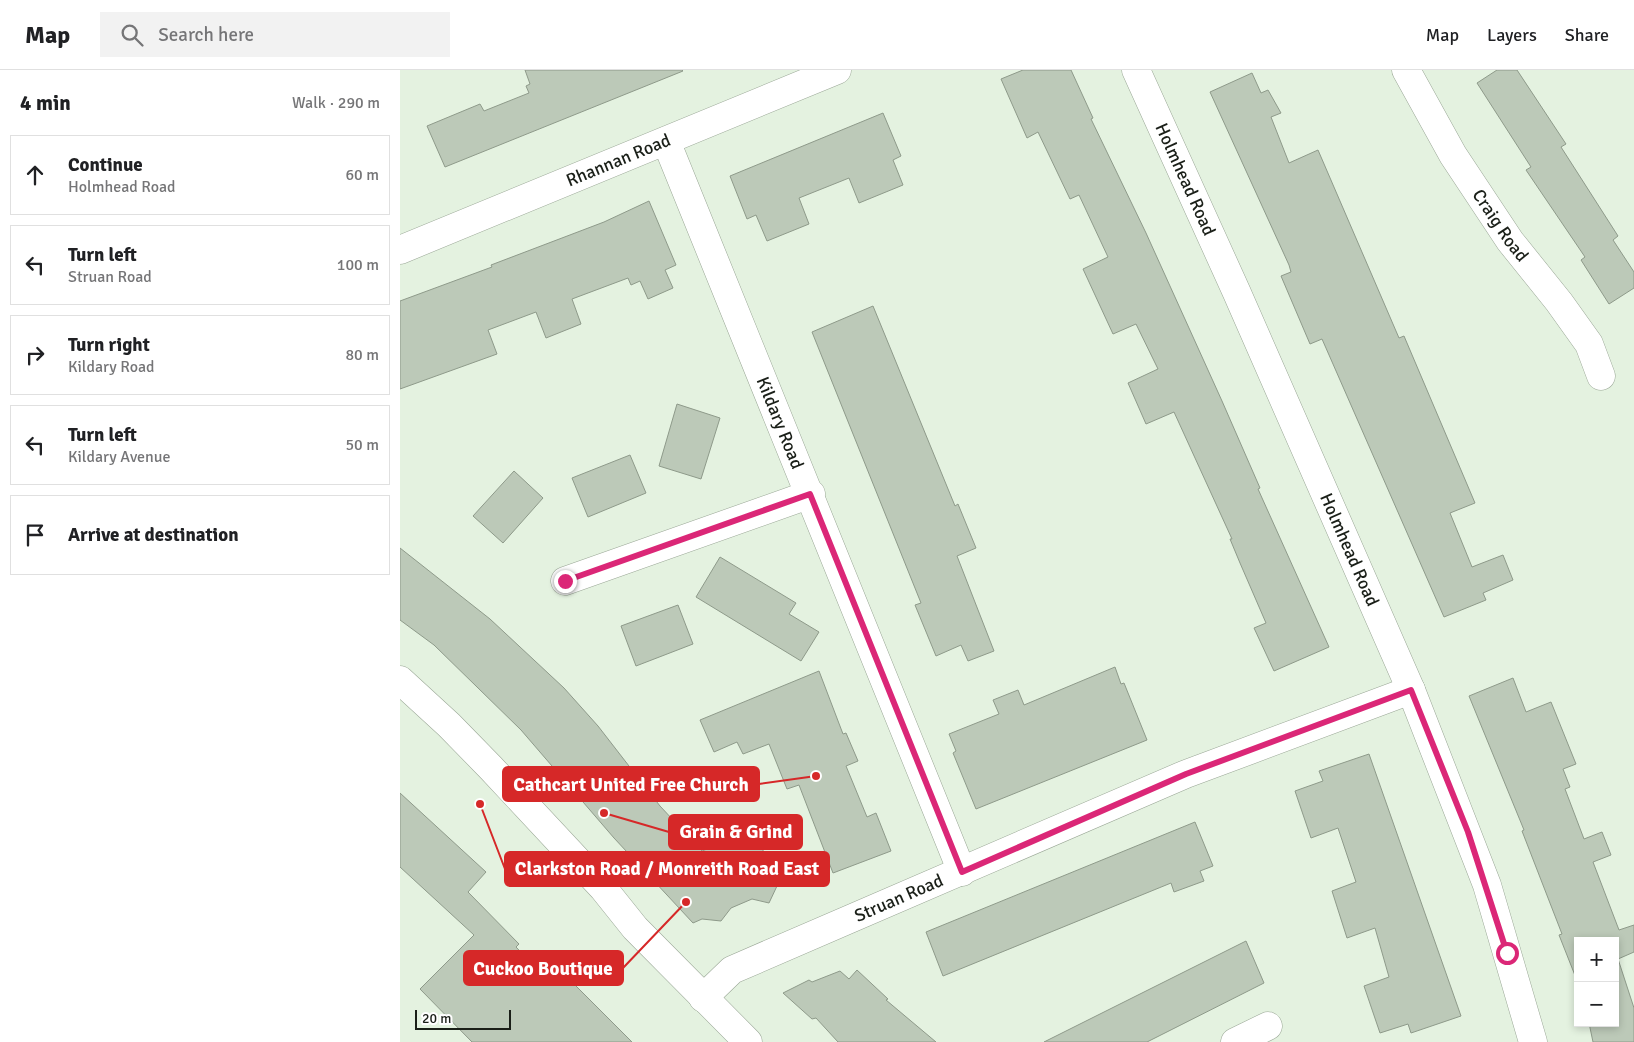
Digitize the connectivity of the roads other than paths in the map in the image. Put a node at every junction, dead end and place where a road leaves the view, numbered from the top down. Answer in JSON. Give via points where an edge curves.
{"nodes":[{"id":1,"x":837,"y":70,"type":"edge"},
{"id":2,"x":1136,"y":70,"type":"edge"},
{"id":3,"x":1406,"y":70,"type":"edge"},
{"id":4,"x":666,"y":141,"type":"junction"},
{"id":5,"x":400,"y":250,"type":"edge"},
{"id":6,"x":1601,"y":376,"type":"dead end"},
{"id":7,"x":810,"y":494,"type":"junction"},
{"id":8,"x":565,"y":581,"type":"dead end"},
{"id":9,"x":400,"y":680,"type":"edge"},
{"id":10,"x":1411,"y":690,"type":"junction"},
{"id":11,"x":962,"y":872,"type":"junction"},
{"id":12,"x":703,"y":998,"type":"junction"},
{"id":13,"x":1268,"y":1026,"type":"dead end"},
{"id":14,"x":748,"y":1042,"type":"edge"},
{"id":15,"x":1235,"y":1042,"type":"edge"},
{"id":16,"x":1533,"y":1042,"type":"edge"}],
"edges":[{"from":1,"to":4,"type":"street","name":"Rhannan Road"},
{"from":2,"to":10,"type":"street","name":"Holmhead Road","via":[[1234,284]]},
{"from":3,"to":6,"type":"street","name":"Craig Road","via":[[1463,169],[1510,240],[1589,344]]},
{"from":4,"to":5,"type":"street","name":"Rhannan Road"},
{"from":4,"to":7,"type":"street","name":"Kildary Road"},
{"from":7,"to":8,"type":"street"},
{"from":7,"to":11,"type":"street","name":"Kildary Road"},
{"from":9,"to":12,"type":"street","via":[[491,768],[603,888],[635,928]]},
{"from":10,"to":11,"type":"street","name":"Struan Road","via":[[1186,774]]},
{"from":10,"to":16,"type":"street","name":"Holmhead Road","via":[[1487,885]]},
{"from":11,"to":12,"type":"street","name":"Struan Road","via":[[732,970]]},
{"from":12,"to":14,"type":"street"},
{"from":13,"to":15,"type":"street"}]}
